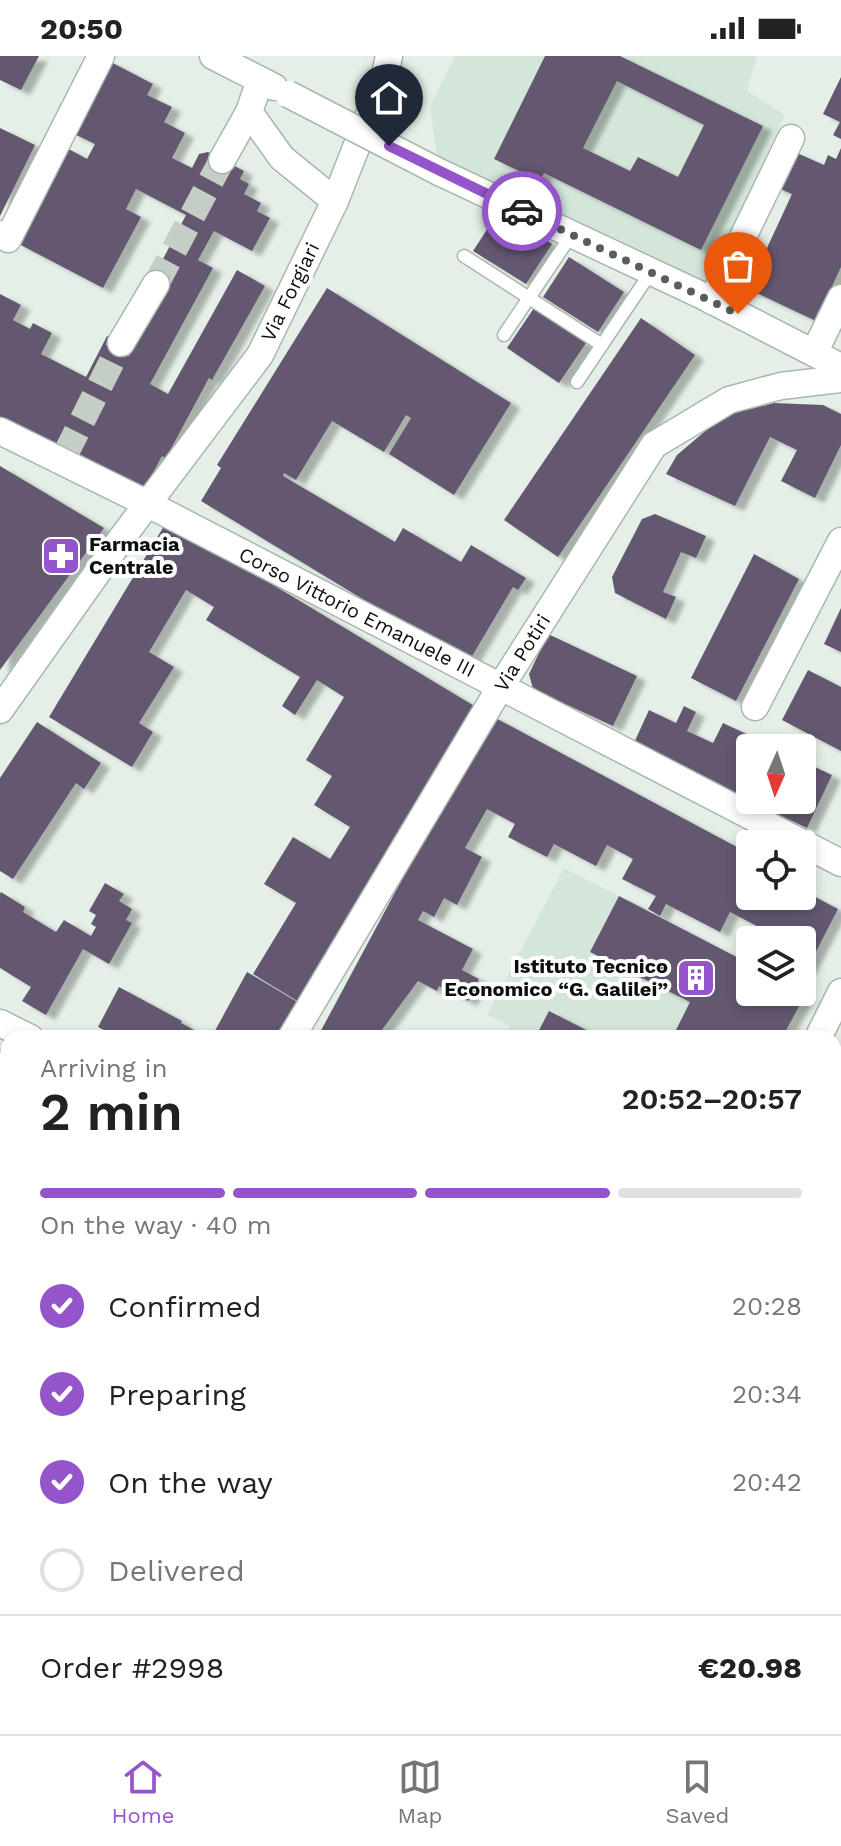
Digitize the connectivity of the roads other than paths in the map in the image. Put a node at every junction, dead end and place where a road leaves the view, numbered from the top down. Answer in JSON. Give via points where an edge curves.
{"nodes":[{"id":1,"x":101,"y":56,"type":"edge"},
{"id":2,"x":213,"y":56,"type":"edge"},
{"id":3,"x":389,"y":56,"type":"edge"},
{"id":4,"x":260,"y":80,"type":"junction"},
{"id":5,"x":249,"y":112,"type":"junction"},
{"id":6,"x":791,"y":138,"type":"dead end"},
{"id":7,"x":222,"y":160,"type":"tunnel mouth"},
{"id":8,"x":335,"y":201,"type":"junction"},
{"id":9,"x":0,"y":234,"type":"edge"},
{"id":10,"x":572,"y":234,"type":"junction"},
{"id":11,"x":464,"y":256,"type":"dead end"},
{"id":12,"x":651,"y":272,"type":"junction"},
{"id":13,"x":156,"y":284,"type":"tunnel mouth"},
{"id":14,"x":841,"y":298,"type":"edge"},
{"id":15,"x":529,"y":299,"type":"junction"},
{"id":16,"x":712,"y":301,"type":"junction"},
{"id":17,"x":504,"y":335,"type":"dead end"},
{"id":18,"x":121,"y":343,"type":"tunnel mouth"},
{"id":19,"x":602,"y":345,"type":"junction"},
{"id":20,"x":814,"y":353,"type":"junction"},
{"id":21,"x":841,"y":367,"type":"edge"},
{"id":22,"x":841,"y":379,"type":"edge"},
{"id":23,"x":577,"y":382,"type":"dead end"},
{"id":24,"x":0,"y":431,"type":"edge"},
{"id":25,"x":148,"y":504,"type":"junction"},
{"id":26,"x":841,"y":541,"type":"edge"},
{"id":27,"x":501,"y":686,"type":"junction"},
{"id":28,"x":755,"y":707,"type":"dead end"},
{"id":29,"x":0,"y":710,"type":"edge"},
{"id":30,"x":841,"y":863,"type":"edge"},
{"id":31,"x":841,"y":992,"type":"edge"},
{"id":32,"x":296,"y":1030,"type":"edge"},
{"id":33,"x":822,"y":1030,"type":"edge"}],
"edges":[{"from":1,"to":9,"type":"street","via":[[8,239]]},
{"from":2,"to":4,"type":"street"},
{"from":3,"to":8,"type":"street","name":"Via Forgiari"},
{"from":4,"to":5,"type":"street"},
{"from":4,"to":10,"type":"street","bridge":true},
{"from":5,"to":7,"type":"street"},
{"from":5,"to":8,"type":"street","via":[[282,158]]},
{"from":6,"to":16,"type":"street"},
{"from":8,"to":25,"type":"street","name":"Via Forgiari","via":[[260,355]]},
{"from":10,"to":12,"type":"street"},
{"from":10,"to":15,"type":"lane"},
{"from":11,"to":15,"type":"lane"},
{"from":12,"to":16,"type":"street"},
{"from":12,"to":19,"type":"lane"},
{"from":13,"to":18,"type":"street"},
{"from":14,"to":20,"type":"street"},
{"from":15,"to":17,"type":"lane"},
{"from":15,"to":19,"type":"lane"},
{"from":16,"to":20,"type":"street"},
{"from":19,"to":23,"type":"lane"},
{"from":20,"to":21,"type":"street"},
{"from":22,"to":27,"type":"street","name":"Via Potiri","via":[[781,386],[729,400],[654,445]]},
{"from":24,"to":25,"type":"street","name":"Corso Vittorio Emanuele III"},
{"from":25,"to":27,"type":"street","name":"Corso Vittorio Emanuele III"},
{"from":25,"to":29,"type":"street","name":"Via Forgiari"},
{"from":26,"to":28,"type":"street"},
{"from":27,"to":30,"type":"street","name":"Corso Vittorio Emanuele III"},
{"from":27,"to":32,"type":"street","name":"Via Potiri"},
{"from":31,"to":33,"type":"street"}]}
